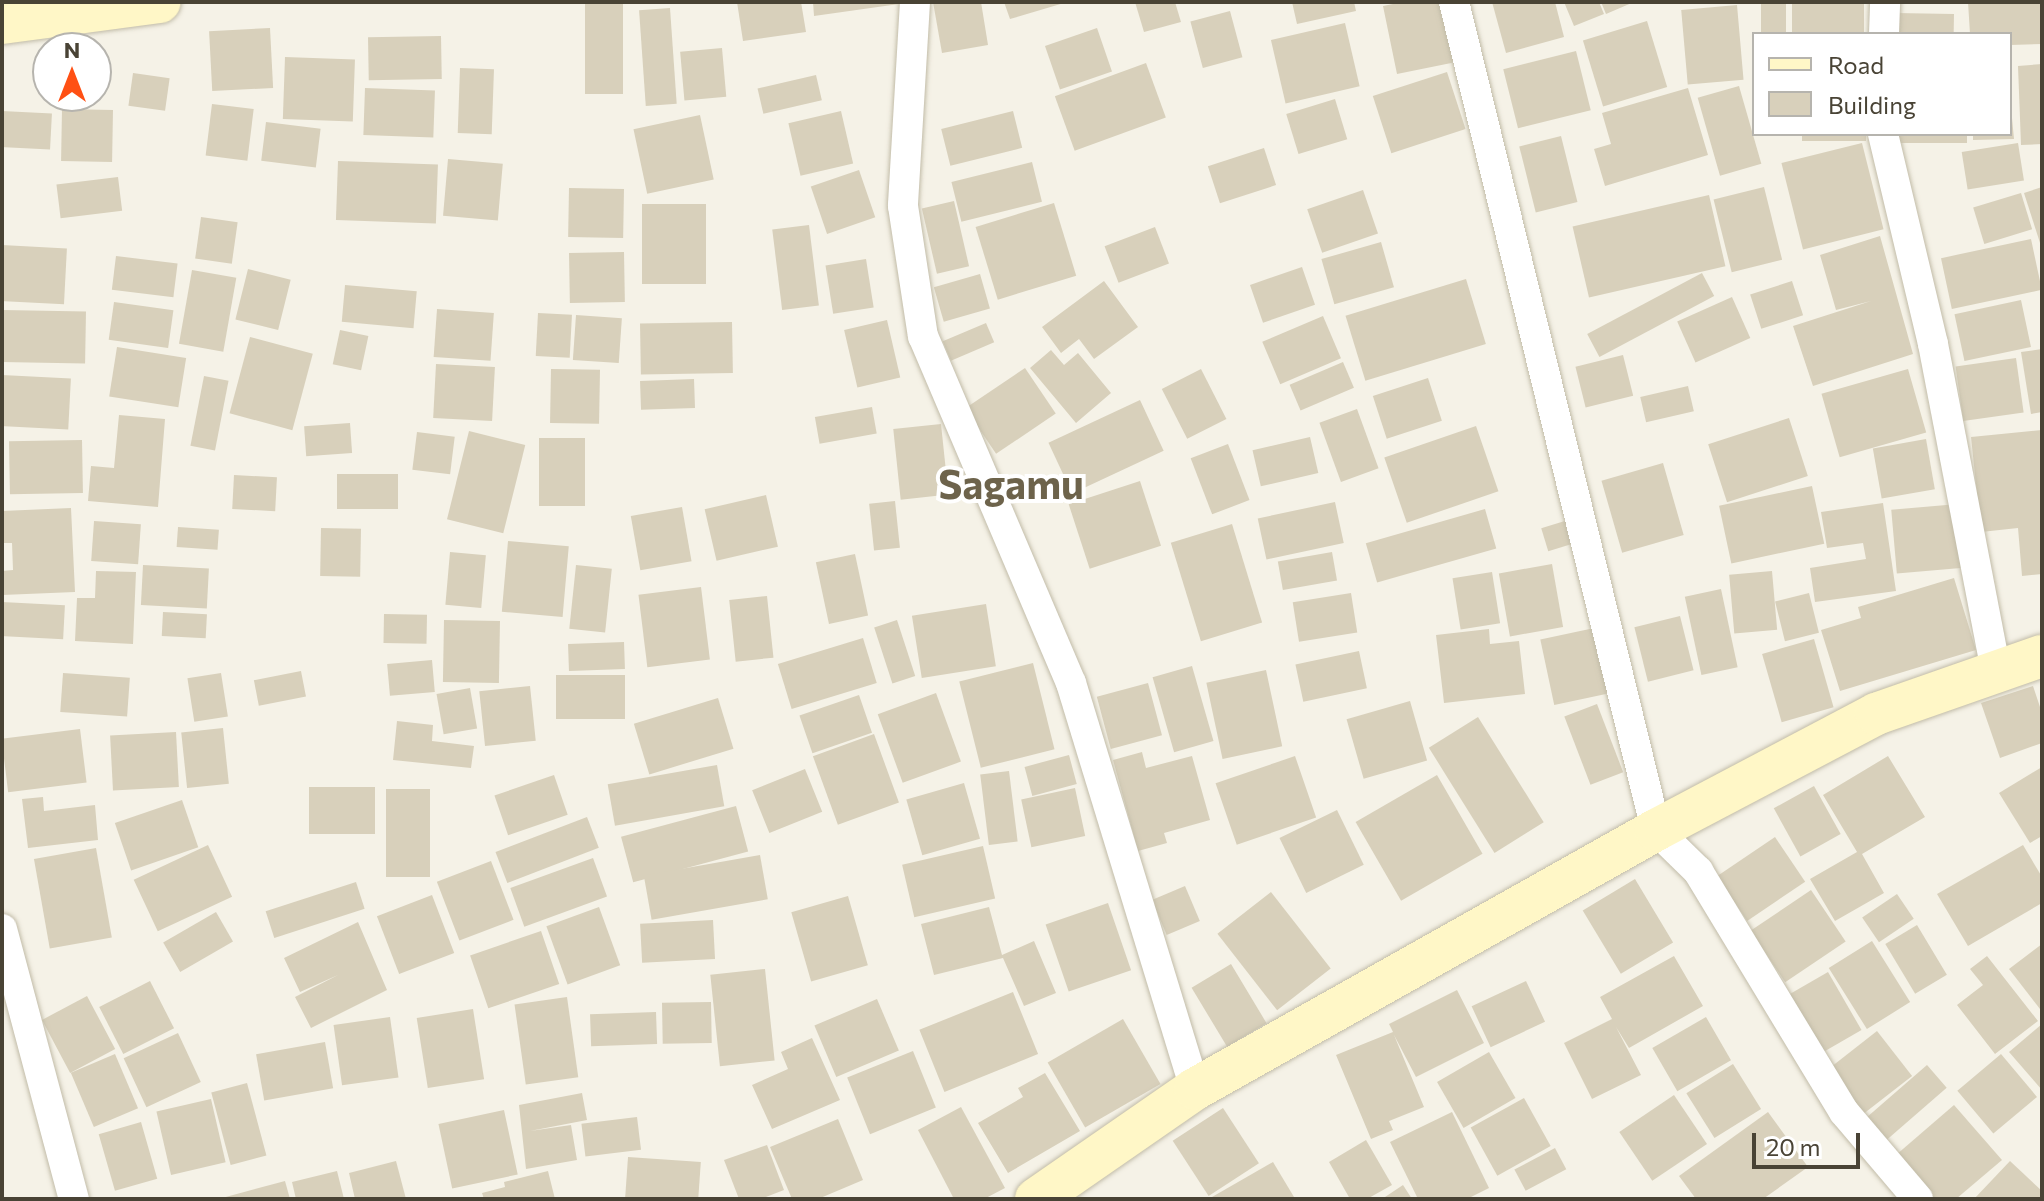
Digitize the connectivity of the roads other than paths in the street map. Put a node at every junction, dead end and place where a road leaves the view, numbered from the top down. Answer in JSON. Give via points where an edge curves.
{"nodes":[{"id":1,"x":160,"y":2,"type":"edge"},
{"id":2,"x":915,"y":2,"type":"edge"},
{"id":3,"x":1454,"y":2,"type":"edge"},
{"id":4,"x":1885,"y":2,"type":"edge"},
{"id":5,"x":2,"y":23,"type":"edge"},
{"id":6,"x":1884,"y":32,"type":"edge"},
{"id":7,"x":1883,"y":136,"type":"edge"},
{"id":8,"x":2042,"y":656,"type":"edge"},
{"id":9,"x":1996,"y":670,"type":"junction"},
{"id":10,"x":1656,"y":830,"type":"junction"},
{"id":11,"x":2,"y":929,"type":"edge"},
{"id":12,"x":1195,"y":1089,"type":"junction"},
{"id":13,"x":74,"y":1199,"type":"edge"},
{"id":14,"x":1036,"y":1199,"type":"edge"},
{"id":15,"x":1918,"y":1199,"type":"edge"}],
"edges":[{"from":1,"to":5,"type":"street"},
{"from":2,"to":12,"type":"street","via":[[903,206],[923,336],[1071,683]]},
{"from":3,"to":10,"type":"street"},
{"from":4,"to":6,"type":"street"},
{"from":7,"to":9,"type":"street","via":[[1933,344]]},
{"from":8,"to":9,"type":"street"},
{"from":9,"to":10,"type":"street","via":[[1876,714]]},
{"from":10,"to":12,"type":"street"},
{"from":10,"to":15,"type":"street","via":[[1698,871],[1844,1112]]},
{"from":11,"to":13,"type":"street"},
{"from":12,"to":14,"type":"street"}]}
